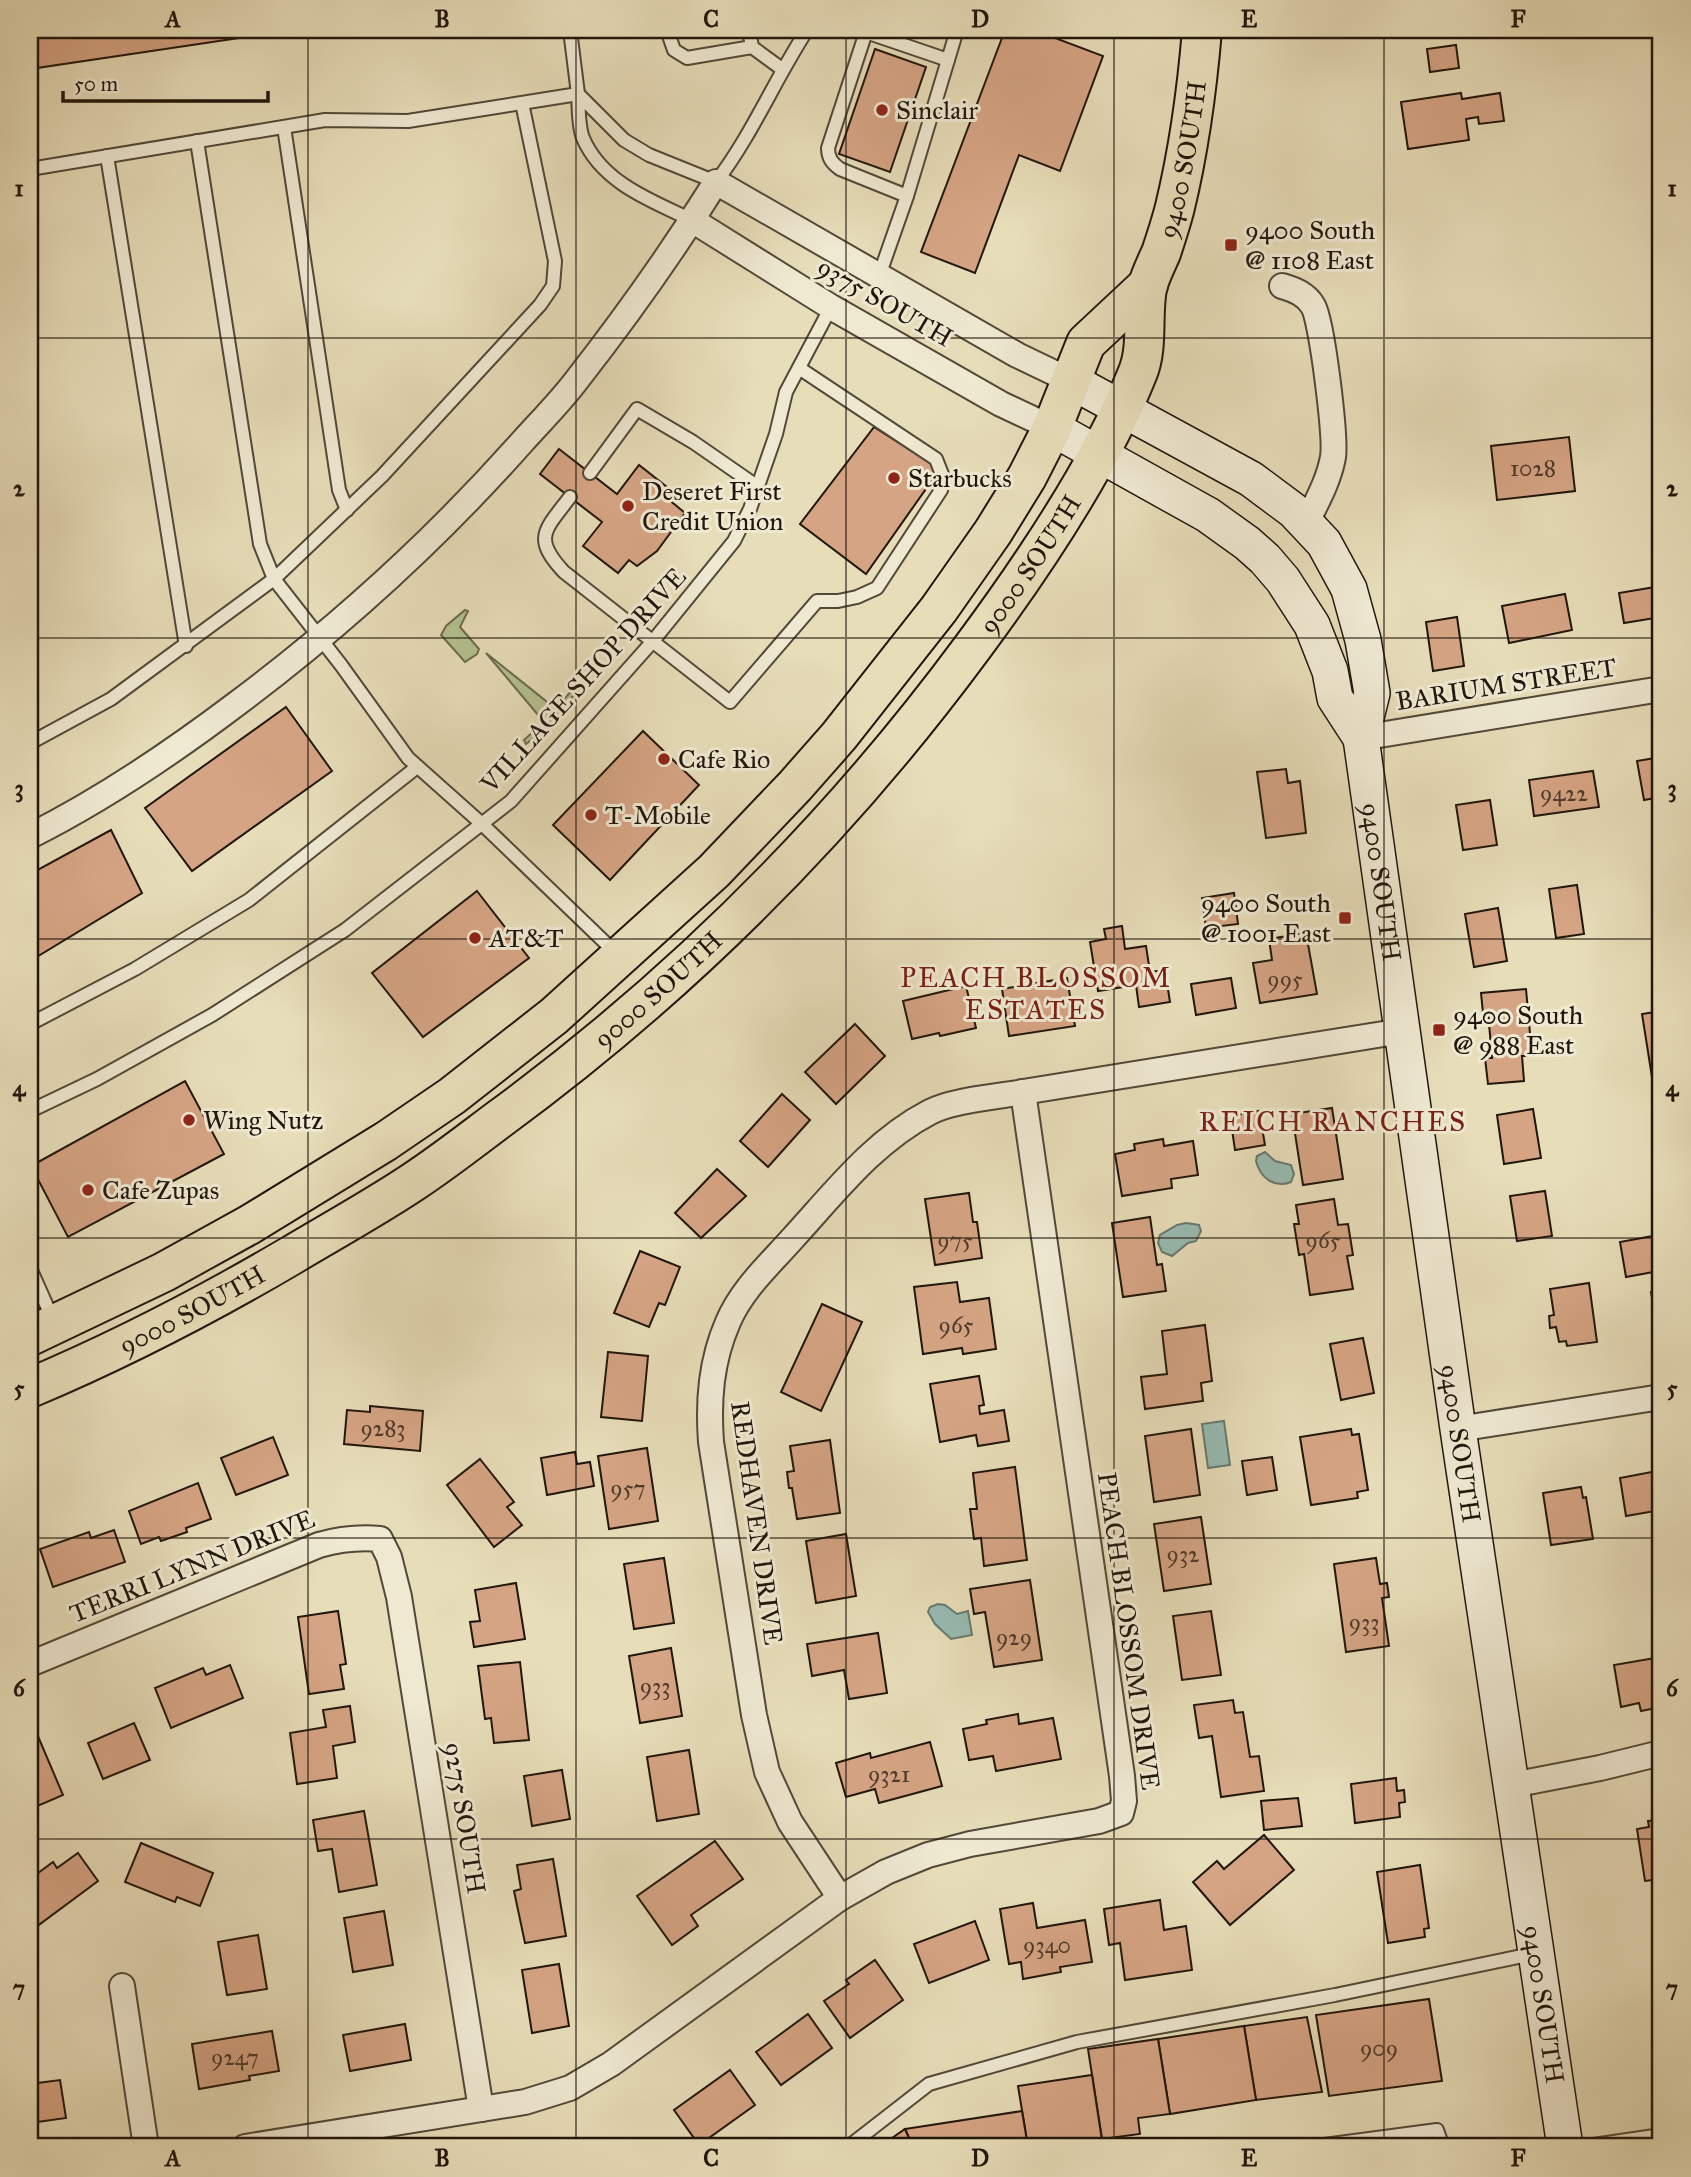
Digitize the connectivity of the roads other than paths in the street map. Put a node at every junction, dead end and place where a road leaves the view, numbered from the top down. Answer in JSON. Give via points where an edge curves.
{"nodes":[{"id":1,"x":570,"y":30,"type":"edge"},
{"id":2,"x":667,"y":30,"type":"edge"},
{"id":3,"x":749,"y":30,"type":"edge"},
{"id":4,"x":807,"y":30,"type":"edge"},
{"id":5,"x":957,"y":30,"type":"edge"},
{"id":6,"x":1202,"y":30,"type":"edge"},
{"id":7,"x":862,"y":31,"type":"edge"},
{"id":8,"x":752,"y":47,"type":"junction"},
{"id":9,"x":948,"y":60,"type":"junction"},
{"id":10,"x":782,"y":69,"type":"junction"},
{"id":11,"x":578,"y":94,"type":"junction"},
{"id":12,"x":522,"y":103,"type":"junction"},
{"id":13,"x":284,"y":127,"type":"junction"},
{"id":14,"x":197,"y":141,"type":"junction"},
{"id":15,"x":107,"y":156,"type":"junction"},
{"id":16,"x":30,"y":169,"type":"edge"},
{"id":17,"x":716,"y":181,"type":"junction"},
{"id":18,"x":907,"y":196,"type":"junction"},
{"id":19,"x":692,"y":220,"type":"junction"},
{"id":20,"x":880,"y":276,"type":"junction"},
{"id":21,"x":1148,"y":285,"type":"junction"},
{"id":22,"x":1282,"y":286,"type":"dead end"},
{"id":23,"x":831,"y":307,"type":"junction"},
{"id":24,"x":799,"y":368,"type":"junction"},
{"id":25,"x":1071,"y":382,"type":"junction"},
{"id":26,"x":1121,"y":409,"type":"junction"},
{"id":27,"x":1052,"y":428,"type":"junction"},
{"id":28,"x":1098,"y":453,"type":"junction"},
{"id":29,"x":590,"y":473,"type":"dead end"},
{"id":30,"x":758,"y":487,"type":"junction"},
{"id":31,"x":570,"y":497,"type":"dead end"},
{"id":32,"x":347,"y":510,"type":"junction"},
{"id":33,"x":1307,"y":522,"type":"junction"},
{"id":34,"x":274,"y":579,"type":"junction"},
{"id":35,"x":321,"y":639,"type":"junction"},
{"id":36,"x":653,"y":641,"type":"junction"},
{"id":37,"x":186,"y":646,"type":"junction"},
{"id":38,"x":1661,"y":689,"type":"edge"},
{"id":39,"x":1361,"y":738,"type":"junction"},
{"id":40,"x":30,"y":743,"type":"edge"},
{"id":41,"x":418,"y":767,"type":"junction"},
{"id":42,"x":482,"y":824,"type":"junction"},
{"id":43,"x":30,"y":836,"type":"edge"},
{"id":44,"x":621,"y":958,"type":"junction"},
{"id":45,"x":30,"y":1024,"type":"edge"},
{"id":46,"x":1402,"y":1031,"type":"junction"},
{"id":47,"x":1023,"y":1092,"type":"junction"},
{"id":48,"x":30,"y":1111,"type":"edge"},
{"id":49,"x":30,"y":1268,"type":"edge"},
{"id":50,"x":42,"y":1330,"type":"edge"},
{"id":51,"x":30,"y":1388,"type":"edge"},
{"id":52,"x":1661,"y":1397,"type":"edge"},
{"id":53,"x":1458,"y":1429,"type":"junction"},
{"id":54,"x":380,"y":1539,"type":"joint"},
{"id":55,"x":30,"y":1664,"type":"edge"},
{"id":56,"x":1661,"y":1753,"type":"edge"},
{"id":57,"x":1512,"y":1785,"type":"junction"},
{"id":58,"x":840,"y":1898,"type":"junction"},
{"id":59,"x":1536,"y":1953,"type":"junction"},
{"id":60,"x":122,"y":1986,"type":"dead end"},
{"id":61,"x":481,"y":2109,"type":"junction"},
{"id":62,"x":1661,"y":2135,"type":"edge"},
{"id":63,"x":146,"y":2147,"type":"edge"},
{"id":64,"x":246,"y":2147,"type":"edge"},
{"id":65,"x":848,"y":2147,"type":"edge"},
{"id":66,"x":1309,"y":2147,"type":"edge"},
{"id":67,"x":1443,"y":2147,"type":"edge"},
{"id":68,"x":1565,"y":2147,"type":"edge"},
{"id":69,"x":1580,"y":2147,"type":"edge"}],
"edges":[{"from":1,"to":11,"type":"lane"},
{"from":2,"to":8,"type":"lane","via":[[674,50],[687,58]]},
{"from":3,"to":8,"type":"lane"},
{"from":4,"to":10,"type":"lane"},
{"from":5,"to":9,"type":"lane"},
{"from":6,"to":21,"type":"main road","name":"9400 SOUTH","via":[[1192,124],[1174,211]]},
{"from":7,"to":9,"type":"lane"},
{"from":7,"to":18,"type":"lane","via":[[828,154],[840,169]]},
{"from":8,"to":10,"type":"lane"},
{"from":9,"to":18,"type":"lane"},
{"from":10,"to":17,"type":"lane"},
{"from":11,"to":12,"type":"lane"},
{"from":11,"to":17,"type":"lane","via":[[624,140],[649,155]]},
{"from":11,"to":19,"type":"lane","via":[[583,137],[597,161],[631,191]]},
{"from":12,"to":13,"type":"lane","via":[[408,121],[338,119]]},
{"from":12,"to":32,"type":"lane","via":[[555,261],[553,286]]},
{"from":13,"to":14,"type":"lane"},
{"from":13,"to":32,"type":"lane","via":[[339,490]]},
{"from":14,"to":15,"type":"lane"},
{"from":14,"to":34,"type":"lane","via":[[260,544]]},
{"from":15,"to":16,"type":"lane"},
{"from":15,"to":37,"type":"lane"},
{"from":17,"to":19,"type":"street"},
{"from":17,"to":20,"type":"street","name":"9375 SOUTH"},
{"from":18,"to":20,"type":"lane"},
{"from":19,"to":23,"type":"street","name":"9375 SOUTH"},
{"from":19,"to":35,"type":"street","via":[[574,383],[510,456],[407,562]]},
{"from":20,"to":25,"type":"street","name":"9375 SOUTH"},
{"from":21,"to":25,"type":"main road","name":"9400 SOUTH","via":[[1086,343]]},
{"from":21,"to":26,"type":"main road","name":"9400 SOUTH","via":[[1141,366]]},
{"from":22,"to":33,"type":"street","via":[[1301,293],[1318,316],[1332,427],[1331,466]]},
{"from":23,"to":24,"type":"lane","name":"VILLAGE SHOP DRIVE"},
{"from":23,"to":27,"type":"street","name":"9375 SOUTH"},
{"from":24,"to":30,"type":"lane","name":"VILLAGE SHOP DRIVE","via":[[786,392]]},
{"from":24,"to":36,"type":"lane","via":[[936,459],[942,490],[877,588],[857,597],[817,601],[730,702]]},
{"from":25,"to":26,"type":"main road","name":"9400 SOUTH"},
{"from":25,"to":27,"type":"main road","name":"9000 SOUTH"},
{"from":26,"to":28,"type":"main road","name":"9000 SOUTH"},
{"from":26,"to":33,"type":"main road","name":"9400 SOUTH","via":[[1251,479]]},
{"from":27,"to":28,"type":"main road","name":"9400 SOUTH"},
{"from":27,"to":44,"type":"main road","name":"9000 SOUTH","via":[[993,532],[848,725],[732,853]]},
{"from":28,"to":39,"type":"main road","name":"9400 SOUTH","via":[[1208,515],[1265,559],[1312,625],[1335,698]]},
{"from":28,"to":51,"type":"main road","name":"9000 SOUTH","via":[[1004,605],[936,695],[843,807],[661,990],[533,1095],[416,1180],[184,1315]]},
{"from":29,"to":30,"type":"lane","via":[[638,408]]},
{"from":30,"to":36,"type":"lane","name":"VILLAGE SHOP DRIVE","via":[[734,541]]},
{"from":31,"to":36,"type":"lane","via":[[544,538],[551,559]]},
{"from":32,"to":34,"type":"lane"},
{"from":33,"to":39,"type":"main road","name":"9400 SOUTH","via":[[1338,566],[1357,616],[1372,693]]},
{"from":34,"to":35,"type":"lane"},
{"from":34,"to":37,"type":"lane"},
{"from":35,"to":41,"type":"lane"},
{"from":35,"to":43,"type":"street","via":[[183,744]]},
{"from":36,"to":42,"type":"lane","name":"VILLAGE SHOP DRIVE","via":[[511,800]]},
{"from":37,"to":40,"type":"lane","via":[[111,699]]},
{"from":38,"to":39,"type":"street","name":"BARIUM STREET"},
{"from":39,"to":46,"type":"main road","name":"9400 SOUTH"},
{"from":41,"to":42,"type":"lane"},
{"from":41,"to":45,"type":"lane","via":[[248,900],[135,969]]},
{"from":42,"to":44,"type":"lane"},
{"from":42,"to":48,"type":"lane","name":"VILLAGE SHOP DRIVE","via":[[345,930],[212,1016]]},
{"from":44,"to":50,"type":"main road","name":"9000 SOUTH","via":[[504,1057],[386,1141],[164,1272]]},
{"from":46,"to":47,"type":"street","name":"REDHAVEN DRIVE"},
{"from":46,"to":53,"type":"main road","name":"9400 SOUTH"},
{"from":47,"to":58,"type":"street","name":"REDHAVEN DRIVE","via":[[932,1110],[864,1160],[747,1289],[729,1320],[710,1380],[711,1442],[767,1772],[790,1822]]},
{"from":47,"to":58,"type":"street","name":"PEACH BLOSSOM DRIVE","via":[[1124,1801],[1121,1813],[1100,1821],[928,1855]]},
{"from":49,"to":50,"type":"lane"},
{"from":52,"to":53,"type":"street"},
{"from":53,"to":57,"type":"main road","name":"9400 SOUTH"},
{"from":54,"to":55,"type":"street","name":"TERRI LYNN DRIVE","via":[[360,1537],[319,1545]]},
{"from":54,"to":61,"type":"street","name":"9275 SOUTH","via":[[399,1597]]},
{"from":56,"to":57,"type":"street"},
{"from":57,"to":59,"type":"main road","name":"9400 SOUTH"},
{"from":58,"to":61,"type":"street","name":"PEACH BLOSSOM DRIVE","via":[[611,2064],[570,2088],[526,2102]]},
{"from":59,"to":65,"type":"lane","via":[[1077,2042],[929,2084]]},
{"from":59,"to":68,"type":"main road","name":"9400 SOUTH"},
{"from":60,"to":63,"type":"street"},
{"from":61,"to":64,"type":"street","name":"PEACH BLOSSOM DRIVE"},
{"from":62,"to":69,"type":"lane"},
{"from":66,"to":67,"type":"lane","via":[[1437,2130]]}]}
